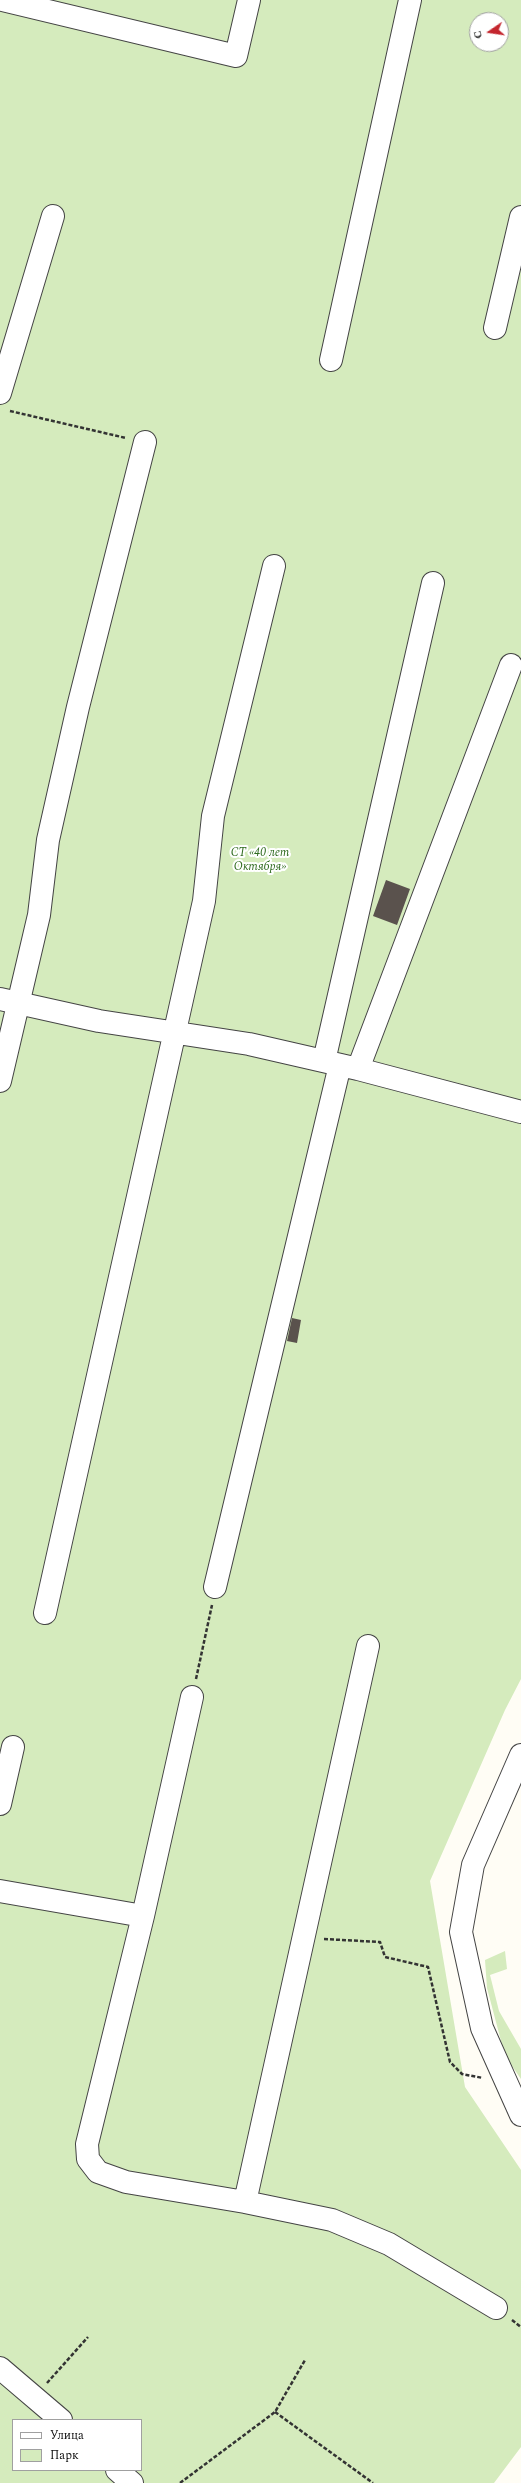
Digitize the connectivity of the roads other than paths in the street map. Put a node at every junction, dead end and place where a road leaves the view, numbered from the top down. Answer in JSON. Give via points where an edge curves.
{"nodes":[{"id":1,"x":2,"y":0,"type":"edge"},
{"id":2,"x":249,"y":0,"type":"edge"},
{"id":3,"x":410,"y":0,"type":"edge"},
{"id":4,"x":53,"y":216,"type":"dead end"},
{"id":5,"x":521,"y":217,"type":"edge"},
{"id":6,"x":495,"y":328,"type":"dead end"},
{"id":7,"x":331,"y":360,"type":"dead end"},
{"id":8,"x":4,"y":402,"type":"edge"},
{"id":9,"x":145,"y":442,"type":"road end"},
{"id":10,"x":274,"y":566,"type":"dead end"},
{"id":11,"x":433,"y":583,"type":"dead end"},
{"id":12,"x":511,"y":665,"type":"dead end"},
{"id":13,"x":9,"y":1000,"type":"edge"},
{"id":14,"x":174,"y":1031,"type":"junction"},
{"id":15,"x":341,"y":1065,"type":"junction"},
{"id":16,"x":0,"y":1081,"type":"edge"},
{"id":17,"x":521,"y":1112,"type":"edge"},
{"id":18,"x":215,"y":1587,"type":"dead end"},
{"id":19,"x":45,"y":1613,"type":"dead end"},
{"id":20,"x":368,"y":1646,"type":"dead end"},
{"id":21,"x":192,"y":1697,"type":"dead end"},
{"id":22,"x":13,"y":1747,"type":"dead end"},
{"id":23,"x":521,"y":1755,"type":"edge"},
{"id":24,"x":0,"y":1804,"type":"edge"},
{"id":25,"x":0,"y":1891,"type":"edge"},
{"id":26,"x":143,"y":1916,"type":"junction"},
{"id":27,"x":521,"y":2116,"type":"edge"},
{"id":28,"x":245,"y":2202,"type":"junction"},
{"id":29,"x":496,"y":2308,"type":"dead end"},
{"id":30,"x":0,"y":2368,"type":"edge"},
{"id":31,"x":60,"y":2419,"type":"edge"},
{"id":32,"x":118,"y":2471,"type":"edge"},
{"id":33,"x":132,"y":2483,"type":"edge"}],
"edges":[{"from":1,"to":2,"type":"lane","via":[[236,56]]},
{"from":3,"to":7,"type":"lane"},
{"from":4,"to":8,"type":"lane"},
{"from":5,"to":6,"type":"lane"},
{"from":9,"to":13,"type":"lane","via":[[49,832],[39,915]]},
{"from":10,"to":14,"type":"lane","via":[[213,816],[204,901]]},
{"from":11,"to":15,"type":"lane"},
{"from":12,"to":15,"type":"lane"},
{"from":13,"to":14,"type":"lane","via":[[99,1021]]},
{"from":13,"to":16,"type":"lane"},
{"from":14,"to":15,"type":"lane","via":[[249,1044]]},
{"from":14,"to":19,"type":"lane"},
{"from":15,"to":17,"type":"lane"},
{"from":15,"to":18,"type":"lane"},
{"from":20,"to":28,"type":"lane"},
{"from":21,"to":26,"type":"lane"},
{"from":22,"to":24,"type":"lane"},
{"from":23,"to":27,"type":"lane","via":[[473,1865],[461,1932],[482,2028]]},
{"from":25,"to":26,"type":"lane"},
{"from":26,"to":28,"type":"lane","via":[[87,2144],[88,2159],[98,2172],[126,2182]]},
{"from":28,"to":29,"type":"lane","via":[[332,2220],[389,2244]]},
{"from":30,"to":31,"type":"lane"},
{"from":32,"to":33,"type":"lane"}]}
